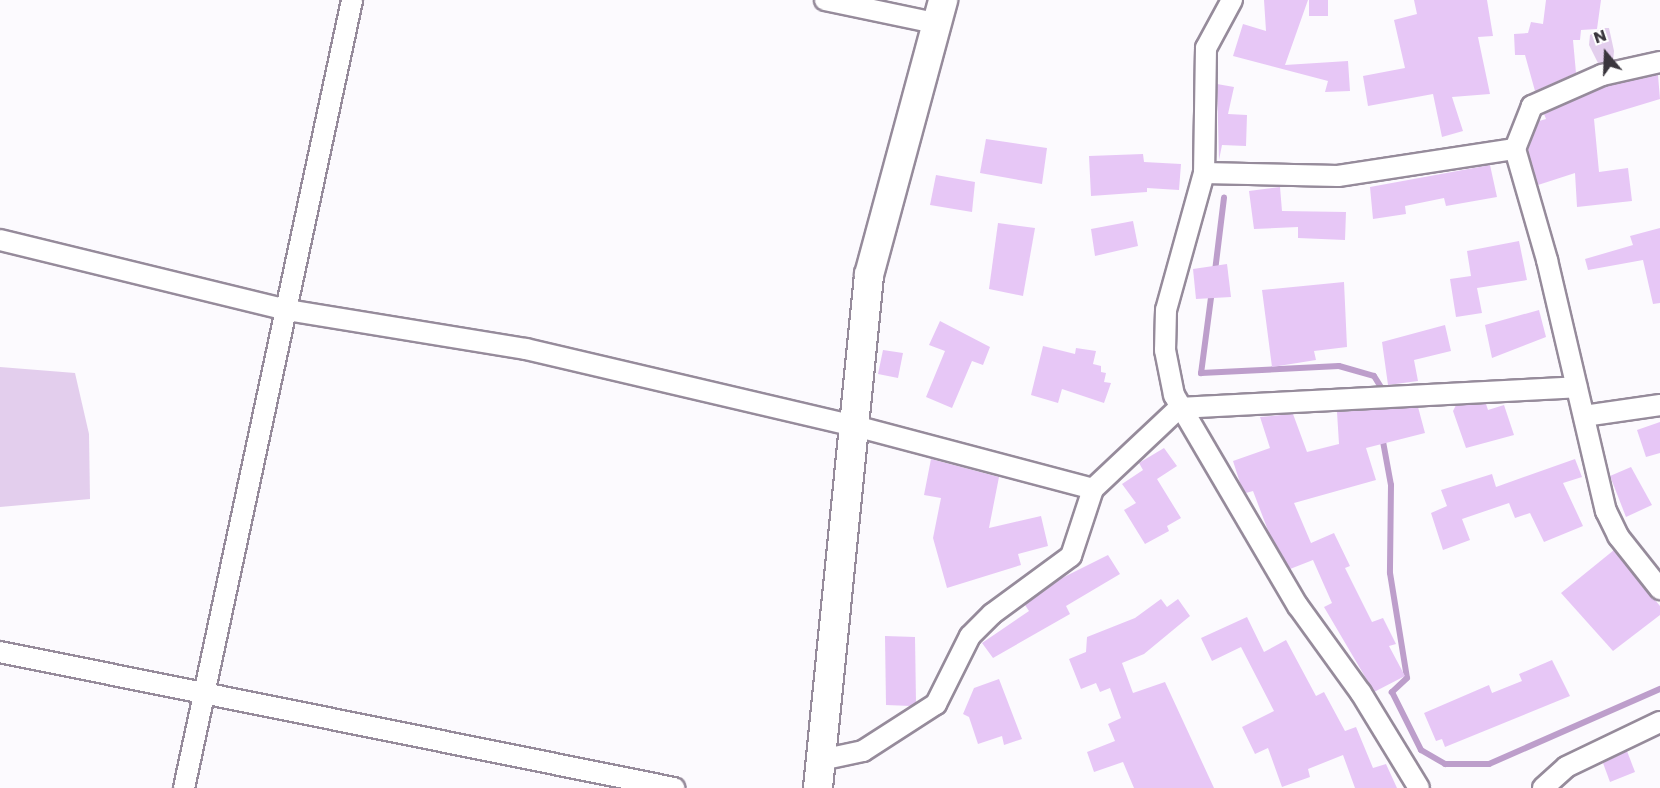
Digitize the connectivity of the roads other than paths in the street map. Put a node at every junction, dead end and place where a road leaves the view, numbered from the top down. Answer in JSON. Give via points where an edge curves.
{"nodes":[{"id":1,"x":352,"y":0,"type":"edge"},
{"id":2,"x":825,"y":0,"type":"edge"},
{"id":3,"x":1226,"y":3,"type":"edge"},
{"id":4,"x":939,"y":11,"type":"edge"},
{"id":5,"x":1660,"y":62,"type":"edge"},
{"id":6,"x":1515,"y":149,"type":"junction"},
{"id":7,"x":1204,"y":173,"type":"junction"},
{"id":8,"x":0,"y":240,"type":"edge"},
{"id":9,"x":287,"y":310,"type":"junction"},
{"id":10,"x":1576,"y":387,"type":"junction"},
{"id":11,"x":1660,"y":405,"type":"edge"},
{"id":12,"x":1179,"y":408,"type":"junction"},
{"id":13,"x":1584,"y":416,"type":"junction"},
{"id":14,"x":850,"y":424,"type":"junction"},
{"id":15,"x":1093,"y":489,"type":"junction"},
{"id":16,"x":1660,"y":589,"type":"edge"},
{"id":17,"x":0,"y":652,"type":"edge"},
{"id":18,"x":206,"y":694,"type":"junction"},
{"id":19,"x":1660,"y":722,"type":"edge"},
{"id":20,"x":820,"y":760,"type":"junction"},
{"id":21,"x":184,"y":788,"type":"edge"},
{"id":22,"x":674,"y":788,"type":"edge"},
{"id":23,"x":818,"y":788,"type":"edge"},
{"id":24,"x":1419,"y":788,"type":"edge"},
{"id":25,"x":1543,"y":788,"type":"edge"}],
"edges":[{"from":1,"to":9,"type":"street"},
{"from":2,"to":4,"type":"street"},
{"from":3,"to":7,"type":"street","via":[[1206,48]]},
{"from":4,"to":14,"type":"street","via":[[869,275]]},
{"from":5,"to":6,"type":"street","via":[[1602,75],[1532,106]]},
{"from":6,"to":7,"type":"street","via":[[1338,176]]},
{"from":6,"to":10,"type":"street","via":[[1547,260]]},
{"from":7,"to":12,"type":"street","via":[[1166,310],[1165,350]]},
{"from":8,"to":9,"type":"street"},
{"from":9,"to":14,"type":"street","via":[[526,349]]},
{"from":9,"to":18,"type":"street"},
{"from":10,"to":12,"type":"street","via":[[1370,401]]},
{"from":10,"to":13,"type":"street"},
{"from":11,"to":13,"type":"street"},
{"from":12,"to":15,"type":"street"},
{"from":12,"to":24,"type":"street","via":[[1298,606],[1361,693]]},
{"from":13,"to":16,"type":"street","via":[[1592,466],[1606,511],[1618,536]]},
{"from":14,"to":15,"type":"street"},
{"from":14,"to":20,"type":"street"},
{"from":15,"to":20,"type":"street","via":[[1071,556],[992,614],[970,636],[936,704],[863,751]]},
{"from":17,"to":18,"type":"street"},
{"from":18,"to":21,"type":"street"},
{"from":18,"to":22,"type":"street"},
{"from":19,"to":25,"type":"street","via":[[1566,767]]},
{"from":20,"to":23,"type":"street"}]}
